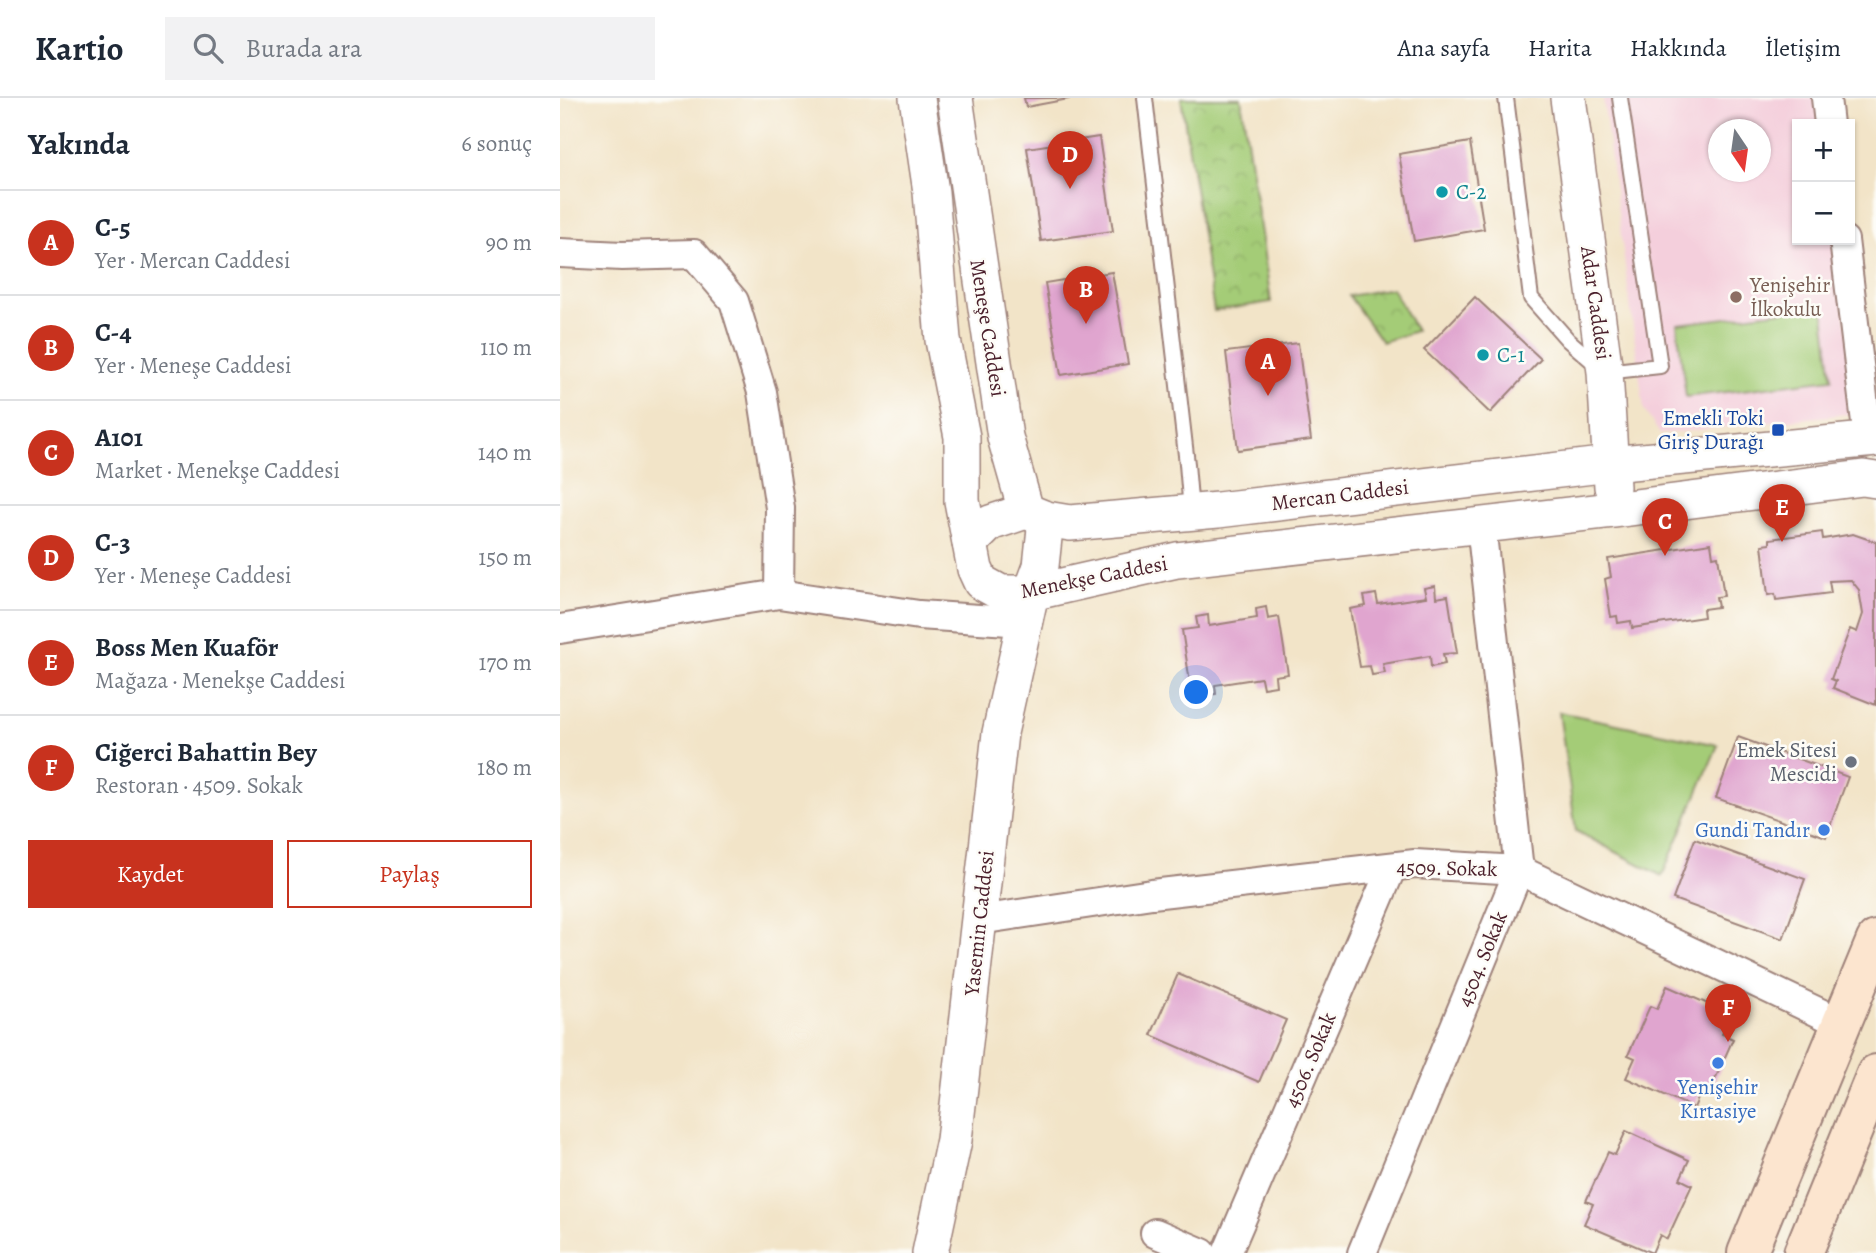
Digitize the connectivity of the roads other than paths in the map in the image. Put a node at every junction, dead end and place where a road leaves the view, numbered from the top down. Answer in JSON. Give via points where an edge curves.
{"nodes":[{"id":1,"x":917,"y":98,"type":"edge"},
{"id":2,"x":955,"y":98,"type":"edge"},
{"id":3,"x":1145,"y":98,"type":"edge"},
{"id":4,"x":1506,"y":98,"type":"edge"},
{"id":5,"x":1568,"y":98,"type":"edge"},
{"id":6,"x":1620,"y":98,"type":"edge"},
{"id":7,"x":1826,"y":98,"type":"edge"},
{"id":8,"x":1828,"y":119,"type":"edge"},
{"id":9,"x":1845,"y":245,"type":"edge"},
{"id":10,"x":560,"y":253,"type":"edge"},
{"id":11,"x":1605,"y":372,"type":"junction"},
{"id":12,"x":1872,"y":439,"type":"edge"},
{"id":13,"x":1610,"y":464,"type":"junction"},
{"id":14,"x":1876,"y":480,"type":"edge"},
{"id":15,"x":1613,"y":510,"type":"junction"},
{"id":16,"x":1191,"y":512,"type":"junction"},
{"id":17,"x":1048,"y":518,"type":"junction"},
{"id":18,"x":1482,"y":525,"type":"junction"},
{"id":19,"x":970,"y":543,"type":"junction"},
{"id":20,"x":779,"y":594,"type":"junction"},
{"id":21,"x":1028,"y":608,"type":"junction"},
{"id":22,"x":560,"y":629,"type":"edge"},
{"id":23,"x":1392,"y":867,"type":"junction"},
{"id":24,"x":1519,"y":870,"type":"junction"},
{"id":25,"x":979,"y":920,"type":"junction"},
{"id":26,"x":1876,"y":940,"type":"edge"},
{"id":27,"x":1841,"y":1023,"type":"junction"},
{"id":28,"x":1876,"y":1074,"type":"edge"},
{"id":29,"x":1155,"y":1233,"type":"dead end"},
{"id":30,"x":930,"y":1253,"type":"edge"},
{"id":31,"x":1202,"y":1253,"type":"edge"},
{"id":32,"x":1227,"y":1253,"type":"edge"},
{"id":33,"x":1362,"y":1253,"type":"edge"},
{"id":34,"x":1747,"y":1253,"type":"edge"},
{"id":35,"x":1803,"y":1253,"type":"edge"}],
"edges":[{"from":1,"to":19,"type":"street","name":"Menekşe Caddesi","via":[[943,340],[962,437],[962,501]]},
{"from":2,"to":17,"type":"street","name":"Meneşe Caddesi","via":[[1005,437]]},
{"from":3,"to":16,"type":"lane"},
{"from":4,"to":11,"type":"lane","via":[[1531,298],[1568,340]]},
{"from":5,"to":11,"type":"street","name":"Adar Caddesi"},
{"from":6,"to":11,"type":"lane","via":[[1660,366]]},
{"from":7,"to":8,"type":"street"},
{"from":9,"to":12,"type":"street"},
{"from":10,"to":20,"type":"street","via":[[694,254],[734,301],[762,392],[780,508]]},
{"from":11,"to":13,"type":"street","name":"Adar Caddesi"},
{"from":12,"to":13,"type":"street","name":"Mercan Caddesi"},
{"from":13,"to":15,"type":"street","name":"Adar Caddesi"},
{"from":13,"to":16,"type":"street","name":"Mercan Caddesi"},
{"from":14,"to":15,"type":"street","name":"Menekşe Caddesi"},
{"from":15,"to":18,"type":"street","name":"Menekşe Caddesi"},
{"from":16,"to":17,"type":"street","name":"Mercan Caddesi"},
{"from":17,"to":19,"type":"street","name":"Mercan Caddesi","via":[[990,523]]},
{"from":17,"to":21,"type":"street","name":"Yasemin Caddesi","via":[[1041,566]]},
{"from":18,"to":21,"type":"street","name":"Menekşe Caddesi","via":[[1177,560]]},
{"from":18,"to":24,"type":"street","name":"4504. Sokak"},
{"from":19,"to":21,"type":"street","name":"Menekşe Caddesi","via":[[981,582]]},
{"from":20,"to":21,"type":"street","via":[[919,615]]},
{"from":20,"to":22,"type":"street"},
{"from":21,"to":25,"type":"street","name":"Yasemin Caddesi","via":[[1000,733]]},
{"from":23,"to":24,"type":"street","name":"4509. Sokak","via":[[1415,864]]},
{"from":23,"to":25,"type":"street","name":"4509. Sokak","via":[[1152,894]]},
{"from":23,"to":32,"type":"street","name":"4506. Sokak"},
{"from":24,"to":27,"type":"street","name":"4509. Sokak"},
{"from":24,"to":33,"type":"street","name":"4504. Sokak"},
{"from":25,"to":30,"type":"street","name":"Yasemin Caddesi","via":[[954,1140]]},
{"from":26,"to":27,"type":"main road"},
{"from":27,"to":34,"type":"main road"},
{"from":28,"to":35,"type":"main road"},
{"from":29,"to":31,"type":"street"}]}
